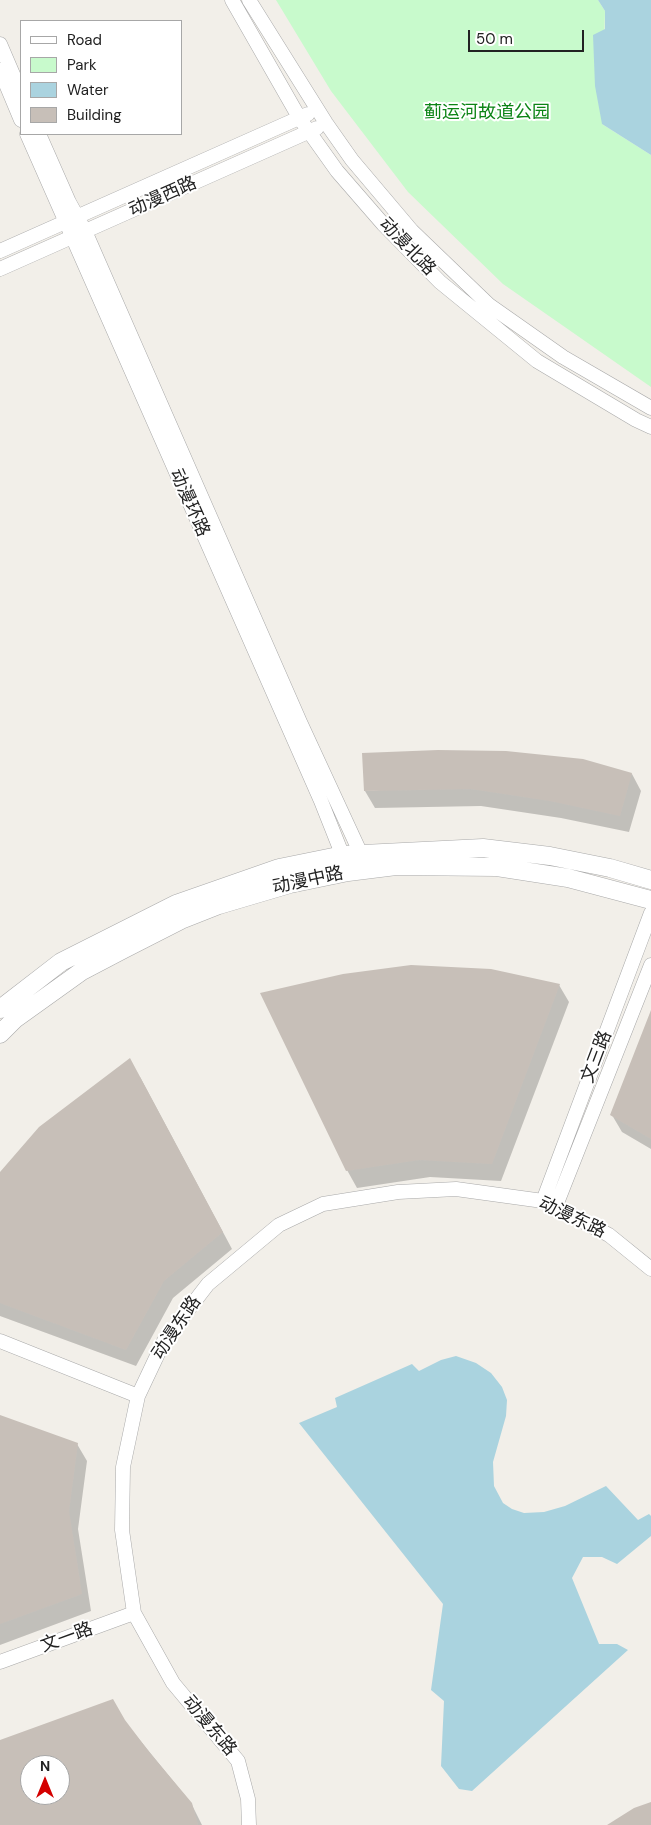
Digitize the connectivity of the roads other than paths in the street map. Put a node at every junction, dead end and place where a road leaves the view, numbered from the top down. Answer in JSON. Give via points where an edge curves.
{"nodes":[{"id":1,"x":232,"y":0,"type":"edge"},
{"id":2,"x":249,"y":0,"type":"edge"},
{"id":3,"x":0,"y":44,"type":"edge"},
{"id":4,"x":0,"y":70,"type":"edge"},
{"id":5,"x":20,"y":91,"type":"edge"},
{"id":6,"x":317,"y":109,"type":"junction"},
{"id":7,"x":20,"y":118,"type":"edge"},
{"id":8,"x":300,"y":119,"type":"junction"},
{"id":9,"x":326,"y":123,"type":"junction"},
{"id":10,"x":310,"y":132,"type":"junction"},
{"id":11,"x":28,"y":135,"type":"edge"},
{"id":12,"x":39,"y":135,"type":"edge"},
{"id":13,"x":71,"y":219,"type":"junction"},
{"id":14,"x":78,"y":234,"type":"junction"},
{"id":15,"x":0,"y":251,"type":"edge"},
{"id":16,"x":0,"y":269,"type":"edge"},
{"id":17,"x":651,"y":408,"type":"edge"},
{"id":18,"x":651,"y":427,"type":"edge"},
{"id":19,"x":352,"y":854,"type":"junction"},
{"id":20,"x":356,"y":871,"type":"junction"},
{"id":21,"x":651,"y":880,"type":"edge"},
{"id":22,"x":651,"y":900,"type":"edge"},
{"id":23,"x":651,"y":914,"type":"edge"},
{"id":24,"x":651,"y":965,"type":"edge"},
{"id":25,"x":1,"y":1005,"type":"edge"},
{"id":26,"x":15,"y":1019,"type":"junction"},
{"id":27,"x":0,"y":1032,"type":"edge"},
{"id":28,"x":549,"y":1204,"type":"junction"},
{"id":29,"x":651,"y":1269,"type":"edge"},
{"id":30,"x":0,"y":1341,"type":"edge"},
{"id":31,"x":138,"y":1396,"type":"junction"},
{"id":32,"x":134,"y":1613,"type":"junction"},
{"id":33,"x":0,"y":1662,"type":"edge"},
{"id":34,"x":250,"y":1825,"type":"edge"}],
"edges":[{"from":1,"to":8,"type":"street","name":"动漫北路"},
{"from":2,"to":6,"type":"street","name":"动漫北路"},
{"from":3,"to":5,"type":"street"},
{"from":4,"to":7,"type":"street"},
{"from":6,"to":8,"type":"street","name":"动漫西路"},
{"from":6,"to":9,"type":"street","name":"动漫北路"},
{"from":8,"to":10,"type":"street","name":"动漫北路"},
{"from":8,"to":13,"type":"street","name":"动漫西路"},
{"from":9,"to":10,"type":"street","name":"动漫西路"},
{"from":9,"to":17,"type":"street","name":"动漫北路","via":[[352,160],[412,230],[489,305],[563,357]]},
{"from":10,"to":14,"type":"street","name":"动漫西路"},
{"from":10,"to":18,"type":"street","name":"动漫北路","via":[[337,171],[440,282],[537,361]]},
{"from":11,"to":13,"type":"street","name":"动漫环路"},
{"from":12,"to":13,"type":"street","name":"动漫环路"},
{"from":13,"to":14,"type":"street","name":"动漫环路"},
{"from":13,"to":15,"type":"street","name":"动漫西路"},
{"from":14,"to":16,"type":"street","name":"动漫西路"},
{"from":14,"to":19,"type":"street","name":"动漫环路"},
{"from":19,"to":20,"type":"street","name":"动漫环路"},
{"from":19,"to":21,"type":"street","name":"动漫中路","via":[[483,848],[550,856]]},
{"from":19,"to":25,"type":"street","name":"动漫中路","via":[[279,868],[176,904],[61,962]]},
{"from":20,"to":22,"type":"street","name":"动漫中路","via":[[405,866],[498,867],[568,878]]},
{"from":20,"to":26,"type":"street","name":"动漫中路","via":[[266,890],[181,920],[82,971]]},
{"from":23,"to":28,"type":"street","name":"文三路"},
{"from":24,"to":28,"type":"street","name":"文三路"},
{"from":25,"to":26,"type":"street"},
{"from":26,"to":27,"type":"street","name":"动漫中路"},
{"from":28,"to":29,"type":"street","name":"动漫东路","via":[[609,1235]]},
{"from":28,"to":31,"type":"street","name":"动漫东路","via":[[456,1189],[398,1192],[324,1204],[279,1225],[208,1284],[164,1341]]},
{"from":30,"to":31,"type":"street"},
{"from":31,"to":32,"type":"street","name":"动漫东路","via":[[123,1468],[122,1530]]},
{"from":32,"to":33,"type":"street","name":"文一路"},
{"from":32,"to":34,"type":"street","name":"动漫东路","via":[[173,1683],[238,1761],[248,1799]]}]}
